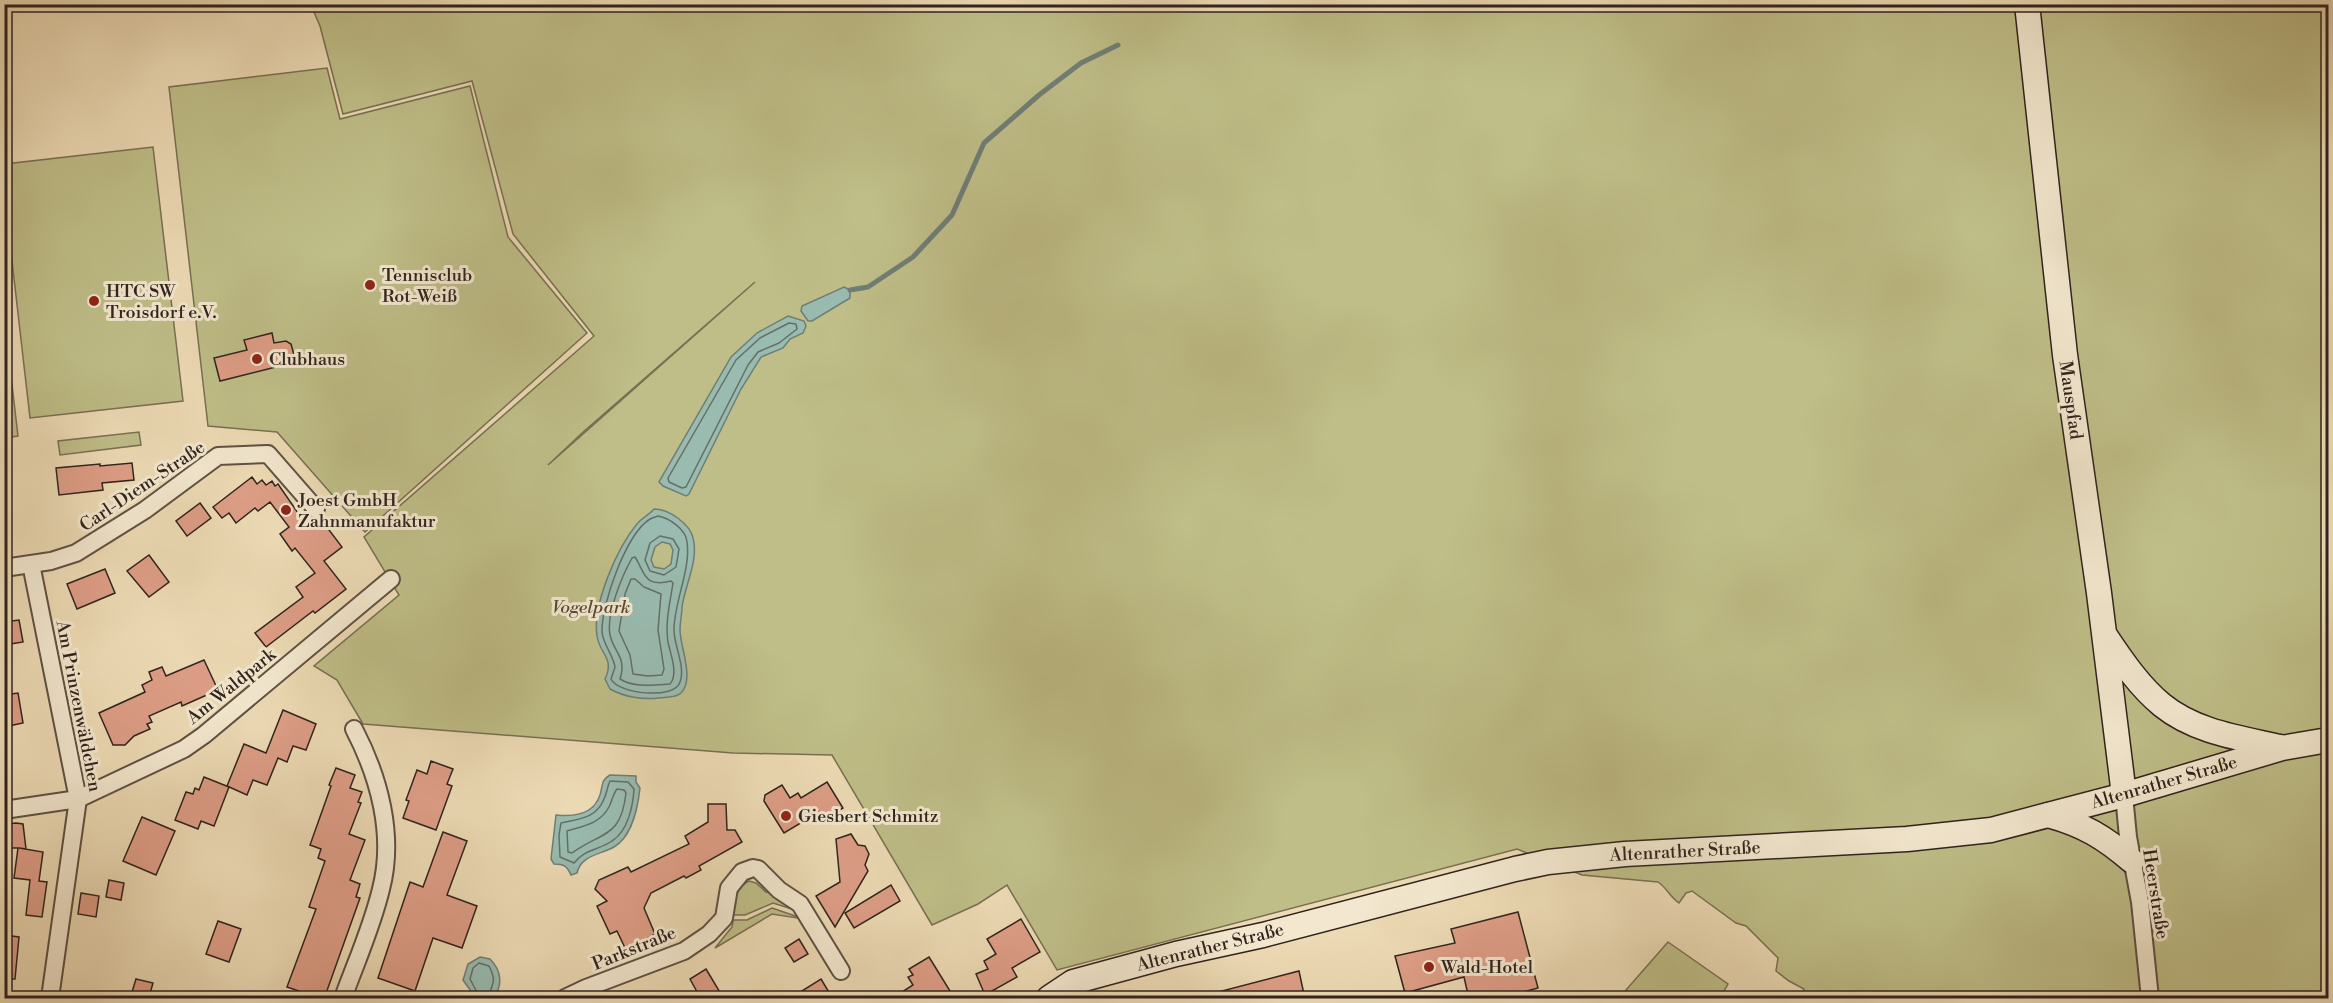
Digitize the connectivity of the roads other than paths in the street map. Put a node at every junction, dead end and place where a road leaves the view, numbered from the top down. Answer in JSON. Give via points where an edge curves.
{"nodes":[{"id":1,"x":2027,"y":4,"type":"edge"},
{"id":2,"x":316,"y":509,"type":"dead end"},
{"id":3,"x":31,"y":564,"type":"junction"},
{"id":4,"x":4,"y":568,"type":"edge"},
{"id":5,"x":391,"y":579,"type":"dead end"},
{"id":6,"x":2103,"y":632,"type":"junction"},
{"id":7,"x":354,"y":729,"type":"dead end"},
{"id":8,"x":2328,"y":740,"type":"edge"},
{"id":9,"x":2282,"y":748,"type":"junction"},
{"id":10,"x":2124,"y":795,"type":"junction"},
{"id":11,"x":78,"y":798,"type":"junction"},
{"id":12,"x":4,"y":810,"type":"edge"},
{"id":13,"x":2048,"y":815,"type":"junction"},
{"id":14,"x":2132,"y":861,"type":"junction"},
{"id":15,"x":842,"y":971,"type":"dead end"},
{"id":16,"x":50,"y":999,"type":"edge"},
{"id":17,"x":343,"y":999,"type":"edge"},
{"id":18,"x":565,"y":999,"type":"edge"},
{"id":19,"x":1049,"y":999,"type":"edge"},
{"id":20,"x":2150,"y":999,"type":"edge"}],
"edges":[{"from":1,"to":6,"type":"street","name":"Mauspfad","via":[[2065,355]]},
{"from":2,"to":3,"type":"street","name":"Carl-Diem-Straße","via":[[268,454],[218,456],[94,543],[70,556]]},
{"from":3,"to":4,"type":"street","name":"Carl-Diem-Straße"},
{"from":3,"to":11,"type":"street","name":"Am Prinzenwäldchen"},
{"from":5,"to":11,"type":"street","name":"Am Waldpark","via":[[204,735]]},
{"from":6,"to":9,"type":"street","via":[[2146,690],[2180,717],[2224,734]]},
{"from":6,"to":10,"type":"street","name":"Mauspfad"},
{"from":7,"to":17,"type":"street","via":[[382,804],[387,840],[382,887]]},
{"from":8,"to":9,"type":"street","name":"Altenrather Straße"},
{"from":9,"to":10,"type":"street","name":"Altenrather Straße"},
{"from":10,"to":13,"type":"street","name":"Altenrather Straße"},
{"from":10,"to":14,"type":"street","name":"Heerstraße"},
{"from":11,"to":12,"type":"street","name":"Am Waldpark"},
{"from":11,"to":16,"type":"street","name":"Am Prinzenwäldchen"},
{"from":13,"to":14,"type":"street","via":[[2094,832]]},
{"from":13,"to":19,"type":"street","name":"Altenrather Straße","via":[[1991,830],[1907,839],[1625,854],[1548,862],[1073,981]]},
{"from":14,"to":20,"type":"street","name":"Heerstraße"},
{"from":15,"to":18,"type":"street","name":"Parkstraße","via":[[800,904],[753,868],[742,872],[729,888],[724,918],[709,934],[684,951]]}]}
